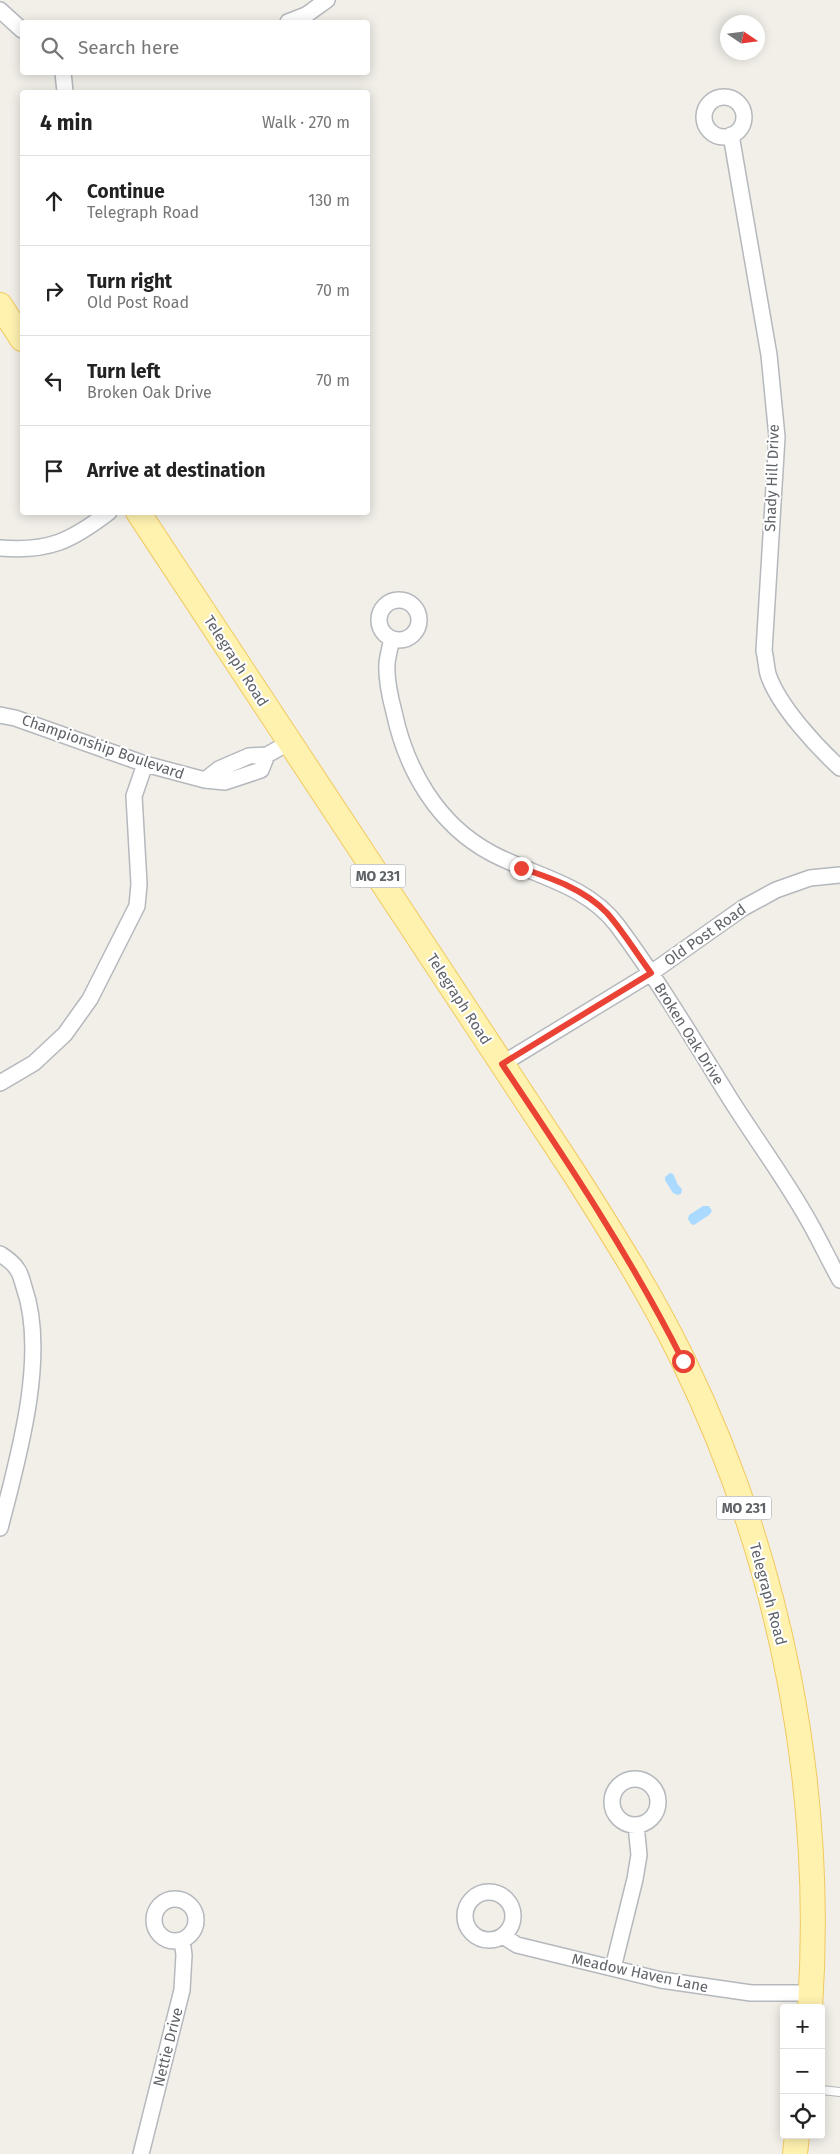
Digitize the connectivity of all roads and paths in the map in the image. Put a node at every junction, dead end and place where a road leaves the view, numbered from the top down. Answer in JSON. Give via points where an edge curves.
{"nodes":[{"id":1,"x":327,"y":0,"type":"edge"},
{"id":2,"x":0,"y":10,"type":"edge"},
{"id":3,"x":293,"y":20,"type":"edge"},
{"id":4,"x":20,"y":28,"type":"edge"},
{"id":5,"x":63,"y":75,"type":"edge"},
{"id":6,"x":65,"y":90,"type":"edge"},
{"id":7,"x":731,"y":136,"type":"dead end"},
{"id":8,"x":0,"y":305,"type":"edge"},
{"id":9,"x":20,"y":336,"type":"edge"},
{"id":10,"x":105,"y":515,"type":"edge"},
{"id":11,"x":140,"y":515,"type":"edge"},
{"id":12,"x":0,"y":548,"type":"edge"},
{"id":13,"x":392,"y":639,"type":"dead end"},
{"id":14,"x":0,"y":715,"type":"edge"},
{"id":15,"x":290,"y":742,"type":"junction"},
{"id":16,"x":145,"y":764,"type":"junction"},
{"id":17,"x":840,"y":768,"type":"edge"},
{"id":18,"x":840,"y":875,"type":"edge"},
{"id":19,"x":651,"y":973,"type":"junction"},
{"id":20,"x":502,"y":1064,"type":"junction"},
{"id":21,"x":0,"y":1083,"type":"edge"},
{"id":22,"x":0,"y":1254,"type":"edge"},
{"id":23,"x":840,"y":1280,"type":"edge"},
{"id":24,"x":0,"y":1528,"type":"edge"},
{"id":25,"x":636,"y":1825,"type":"dead end"},
{"id":26,"x":502,"y":1936,"type":"dead end"},
{"id":27,"x":182,"y":1940,"type":"dead end"},
{"id":28,"x":613,"y":1968,"type":"junction"},
{"id":29,"x":811,"y":2000,"type":"edge"},
{"id":30,"x":825,"y":2090,"type":"edge"},
{"id":31,"x":840,"y":2092,"type":"edge"},
{"id":32,"x":797,"y":2139,"type":"edge"},
{"id":33,"x":141,"y":2154,"type":"edge"},
{"id":34,"x":795,"y":2154,"type":"edge"}],
"edges":[{"from":1,"to":3,"type":"street"},
{"from":2,"to":4,"type":"street"},
{"from":5,"to":6,"type":"street"},
{"from":7,"to":17,"type":"street","name":"Shady Hill Drive","via":[[769,355],[777,437],[764,651],[768,674],[779,695],[818,747]]},
{"from":8,"to":9,"type":"main road"},
{"from":10,"to":12,"type":"street","via":[[66,541],[22,550]]},
{"from":11,"to":15,"type":"main road","name":"Telegraph Road","number":"MO 231"},
{"from":13,"to":19,"type":"street","name":"Broken Oak Drive","via":[[387,664],[400,738],[410,765],[439,810],[488,852],[561,882],[592,900],[612,919]]},
{"from":14,"to":16,"type":"street","name":"Championship Boulevard"},
{"from":15,"to":16,"type":"street","name":"Championship Boulevard","via":[[267,755],[250,756],[219,769],[206,780]]},
{"from":15,"to":20,"type":"main road","name":"Telegraph Road","number":"MO 231"},
{"from":16,"to":21,"type":"street","via":[[134,796],[139,884],[137,906],[90,999],[65,1034],[34,1063]]},
{"from":18,"to":19,"type":"street","name":"Old Post Road","via":[[810,878],[776,890],[743,908]]},
{"from":19,"to":20,"type":"street","name":"Old Post Road"},
{"from":19,"to":23,"type":"street","name":"Broken Oak Drive","via":[[811,1224]]},
{"from":20,"to":29,"type":"main road","name":"Telegraph Road","number":"MO 231","via":[[613,1235],[662,1320],[706,1412],[742,1503],[784,1656],[801,1754],[811,1872]]},
{"from":22,"to":24,"type":"street","via":[[18,1270],[31,1306],[34,1351],[26,1412]]},
{"from":25,"to":28,"type":"street","via":[[639,1855],[636,1879]]},
{"from":26,"to":28,"type":"street","name":"Meadow Haven Lane","via":[[517,1945]]},
{"from":27,"to":33,"type":"street","name":"Nettie Drive","via":[[182,1990]]},
{"from":28,"to":29,"type":"street","name":"Meadow Haven Lane","via":[[714,1989]]},
{"from":30,"to":31,"type":"lane"},
{"from":32,"to":34,"type":"main road"}]}
